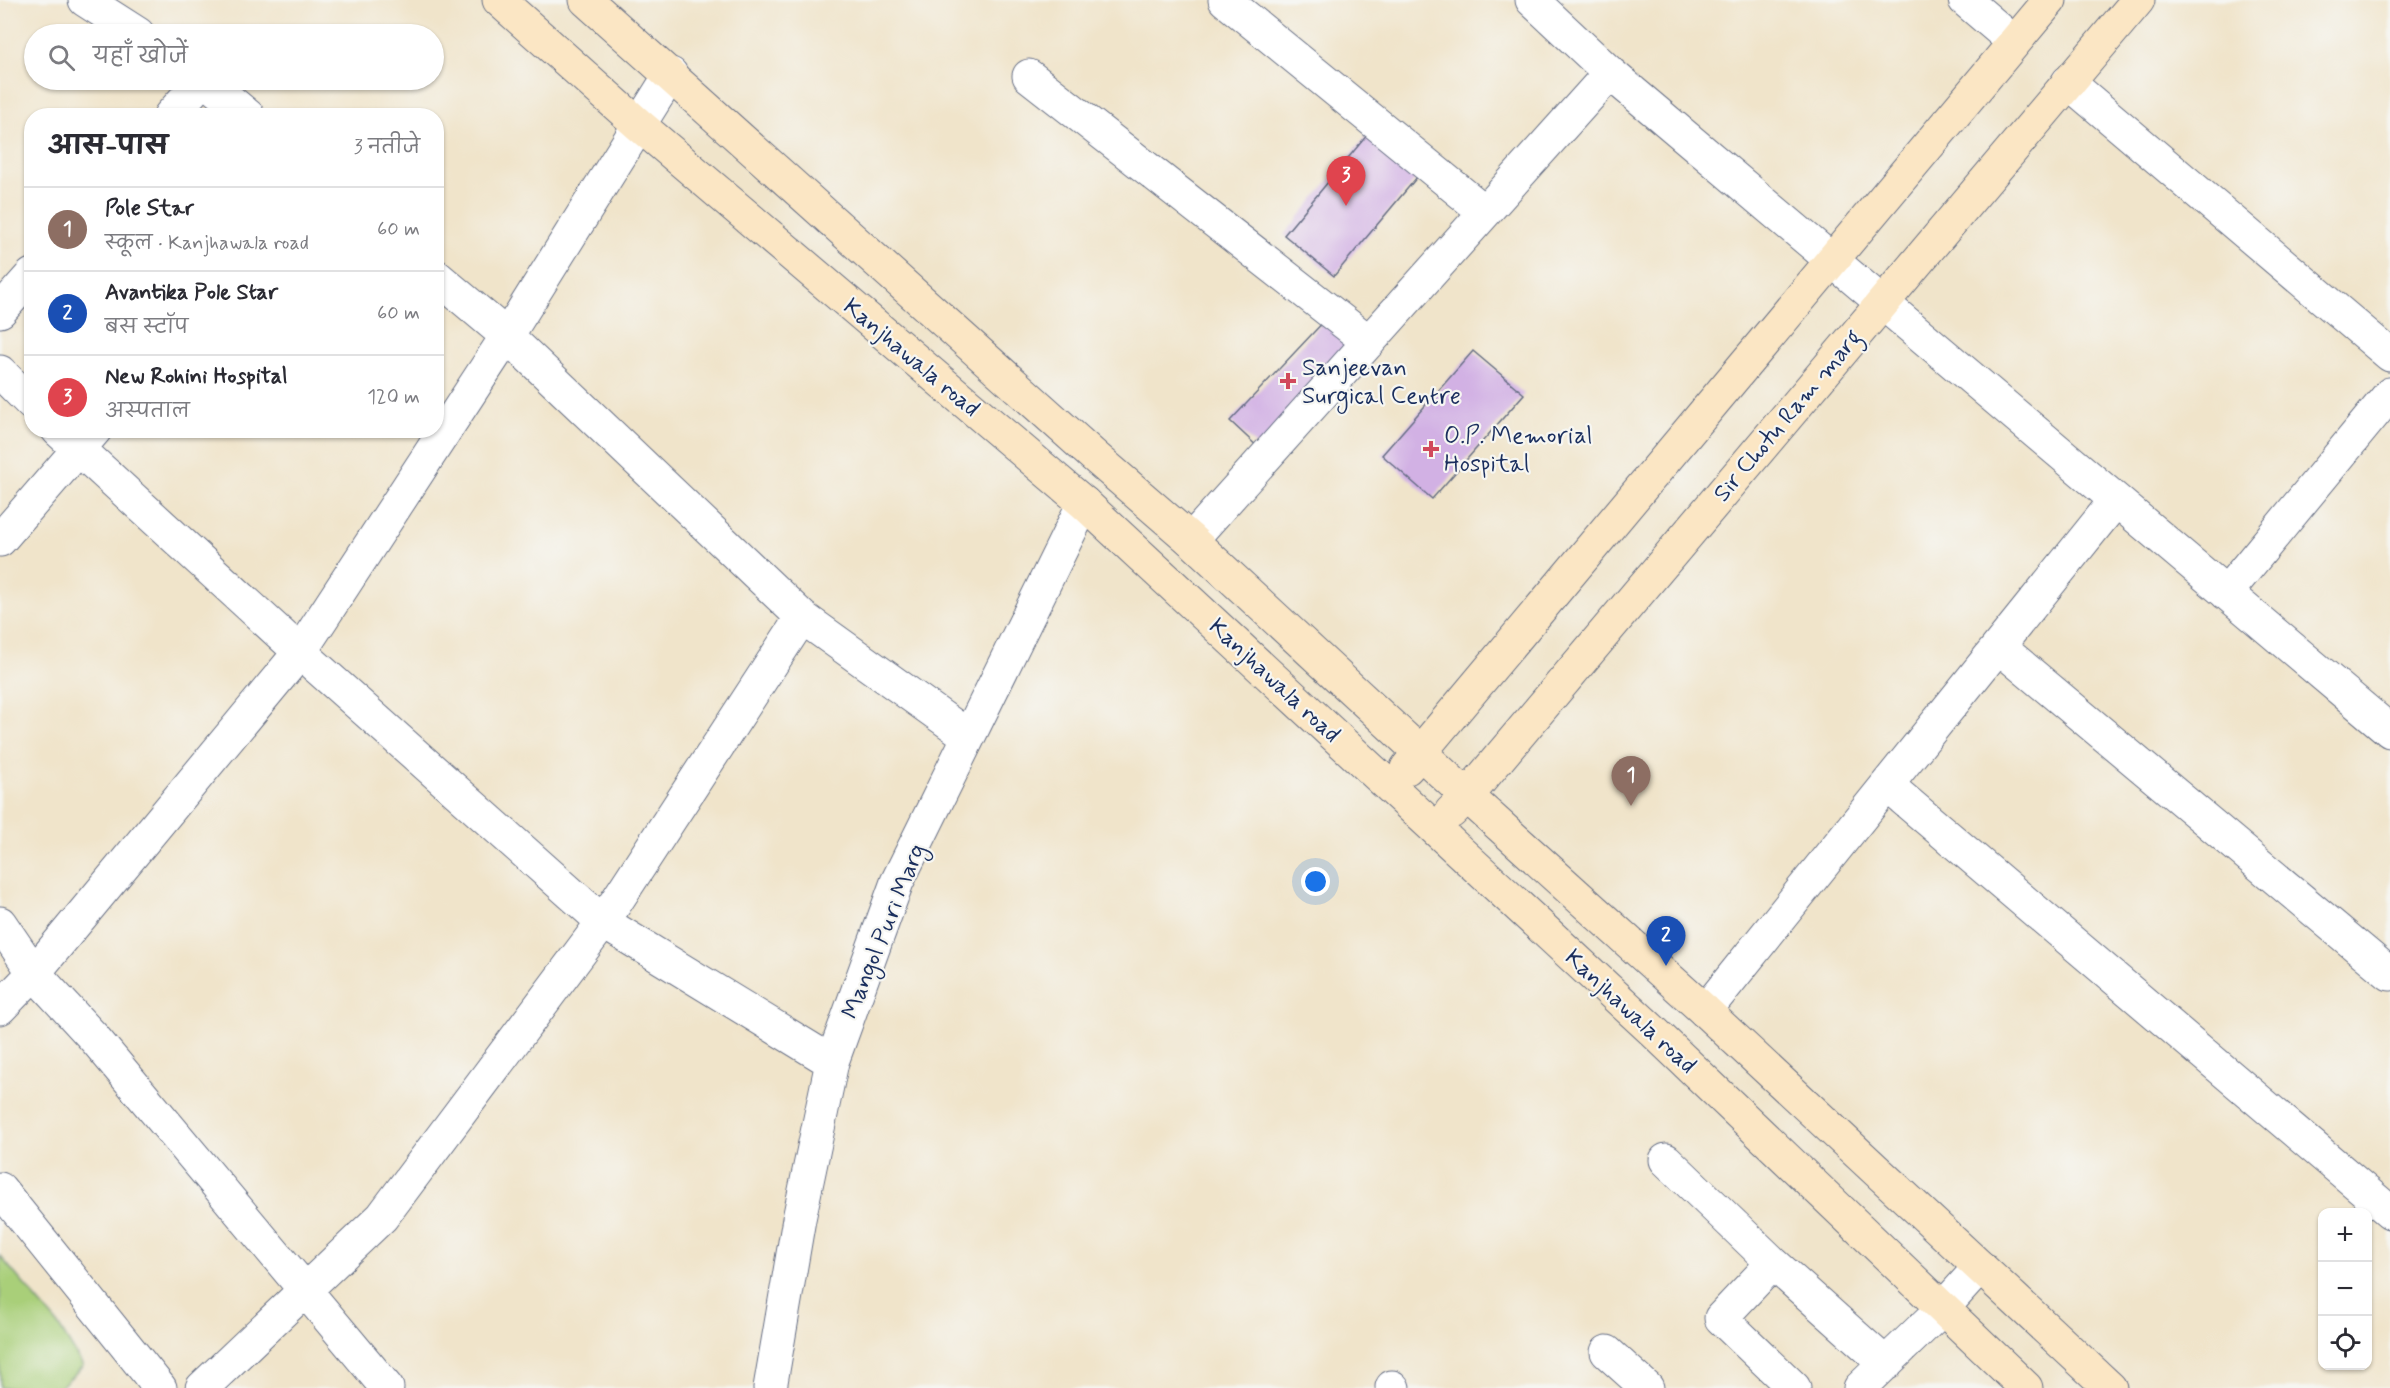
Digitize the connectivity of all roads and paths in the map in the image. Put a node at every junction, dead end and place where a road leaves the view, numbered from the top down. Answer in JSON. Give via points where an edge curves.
{"nodes":[{"id":1,"x":86,"y":0,"type":"edge"},
{"id":2,"x":499,"y":0,"type":"edge"},
{"id":3,"x":586,"y":0,"type":"edge"},
{"id":4,"x":1226,"y":0,"type":"edge"},
{"id":5,"x":1532,"y":0,"type":"edge"},
{"id":6,"x":1965,"y":0,"type":"edge"},
{"id":7,"x":2050,"y":0,"type":"edge"},
{"id":8,"x":2138,"y":0,"type":"edge"},
{"id":9,"x":123,"y":24,"type":"edge"},
{"id":10,"x":2014,"y":42,"type":"junction"},
{"id":11,"x":1610,"y":73,"type":"junction"},
{"id":12,"x":671,"y":74,"type":"junction"},
{"id":13,"x":1029,"y":76,"type":"dead end"},
{"id":14,"x":2068,"y":82,"type":"junction"},
{"id":15,"x":194,"y":90,"type":"edge"},
{"id":16,"x":216,"y":90,"type":"edge"},
{"id":17,"x":177,"y":108,"type":"edge"},
{"id":18,"x":238,"y":108,"type":"edge"},
{"id":19,"x":638,"y":124,"type":"junction"},
{"id":20,"x":1485,"y":212,"type":"junction"},
{"id":21,"x":1831,"y":260,"type":"junction"},
{"id":22,"x":444,"y":283,"type":"edge"},
{"id":23,"x":24,"y":284,"type":"edge"},
{"id":24,"x":1882,"y":303,"type":"junction"},
{"id":25,"x":0,"y":311,"type":"edge"},
{"id":26,"x":507,"y":336,"type":"junction"},
{"id":27,"x":1369,"y":342,"type":"junction"},
{"id":28,"x":2390,"y":355,"type":"edge"},
{"id":29,"x":0,"y":372,"type":"edge"},
{"id":30,"x":2390,"y":394,"type":"edge"},
{"id":31,"x":24,"y":396,"type":"edge"},
{"id":32,"x":444,"y":432,"type":"edge"},
{"id":33,"x":76,"y":438,"type":"edge"},
{"id":34,"x":78,"y":438,"type":"edge"},
{"id":35,"x":440,"y":438,"type":"edge"},
{"id":36,"x":2116,"y":500,"type":"junction"},
{"id":37,"x":1084,"y":503,"type":"junction"},
{"id":38,"x":0,"y":540,"type":"edge"},
{"id":39,"x":1191,"y":540,"type":"junction"},
{"id":40,"x":2226,"y":593,"type":"junction"},
{"id":41,"x":802,"y":617,"type":"junction"},
{"id":42,"x":1999,"y":647,"type":"junction"},
{"id":43,"x":300,"y":652,"type":"junction"},
{"id":44,"x":2390,"y":731,"type":"edge"},
{"id":45,"x":968,"y":736,"type":"junction"},
{"id":46,"x":1422,"y":753,"type":"junction"},
{"id":47,"x":1887,"y":785,"type":"junction"},
{"id":48,"x":1389,"y":787,"type":"junction"},
{"id":49,"x":1467,"y":796,"type":"junction"},
{"id":50,"x":1434,"y":829,"type":"junction"},
{"id":51,"x":603,"y":922,"type":"junction"},
{"id":52,"x":0,"y":923,"type":"edge"},
{"id":53,"x":34,"y":973,"type":"junction"},
{"id":54,"x":2390,"y":975,"type":"edge"},
{"id":55,"x":0,"y":1008,"type":"edge"},
{"id":56,"x":1706,"y":1011,"type":"junction"},
{"id":57,"x":832,"y":1062,"type":"junction"},
{"id":58,"x":1666,"y":1160,"type":"dead end"},
{"id":59,"x":0,"y":1189,"type":"edge"},
{"id":60,"x":2390,"y":1212,"type":"edge"},
{"id":61,"x":1773,"y":1263,"type":"junction"},
{"id":62,"x":1980,"y":1267,"type":"junction"},
{"id":63,"x":304,"y":1290,"type":"junction"},
{"id":64,"x":1942,"y":1309,"type":"junction"},
{"id":65,"x":1608,"y":1352,"type":"dead end"},
{"id":66,"x":1886,"y":1364,"type":"junction"},
{"id":67,"x":160,"y":1388,"type":"edge"},
{"id":68,"x":202,"y":1388,"type":"edge"},
{"id":69,"x":387,"y":1388,"type":"edge"},
{"id":70,"x":770,"y":1388,"type":"edge"},
{"id":71,"x":1647,"y":1388,"type":"edge"},
{"id":72,"x":1794,"y":1388,"type":"edge"},
{"id":73,"x":1860,"y":1388,"type":"edge"},
{"id":74,"x":2026,"y":1388,"type":"edge"},
{"id":75,"x":2110,"y":1388,"type":"edge"}],
"edges":[{"from":1,"to":9,"type":"street"},
{"from":2,"to":19,"type":"main road","name":"Kanjhawala road"},
{"from":3,"to":12,"type":"main road","name":"Kanjhawala road"},
{"from":4,"to":20,"type":"street"},
{"from":5,"to":11,"type":"street"},
{"from":6,"to":10,"type":"street"},
{"from":7,"to":10,"type":"main road"},
{"from":8,"to":14,"type":"main road","name":"Sir Chotu Ram marg"},
{"from":10,"to":21,"type":"main road"},
{"from":11,"to":20,"type":"street"},
{"from":11,"to":21,"type":"street"},
{"from":12,"to":19,"type":"street"},
{"from":12,"to":39,"type":"main road","name":"Kanjhawala road"},
{"from":13,"to":27,"type":"street"},
{"from":14,"to":24,"type":"main road","name":"Sir Chotu Ram marg"},
{"from":14,"to":28,"type":"street"},
{"from":15,"to":17,"type":"street"},
{"from":16,"to":18,"type":"street"},
{"from":19,"to":26,"type":"street"},
{"from":19,"to":37,"type":"main road","name":"Kanjhawala road"},
{"from":20,"to":27,"type":"street"},
{"from":21,"to":24,"type":"street"},
{"from":21,"to":46,"type":"main road"},
{"from":22,"to":26,"type":"street"},
{"from":23,"to":25,"type":"street"},
{"from":24,"to":36,"type":"street"},
{"from":24,"to":49,"type":"main road","name":"Sir Chotu Ram marg"},
{"from":26,"to":32,"type":"street"},
{"from":26,"to":41,"type":"street"},
{"from":27,"to":39,"type":"street"},
{"from":29,"to":31,"type":"street"},
{"from":30,"to":40,"type":"street"},
{"from":33,"to":38,"type":"street"},
{"from":34,"to":43,"type":"street"},
{"from":35,"to":43,"type":"street"},
{"from":36,"to":40,"type":"street"},
{"from":36,"to":42,"type":"street"},
{"from":37,"to":45,"type":"street","name":"Mangol Puri Marg"},
{"from":37,"to":48,"type":"main road","name":"Kanjhawala road"},
{"from":39,"to":46,"type":"main road","name":"Kanjhawala road"},
{"from":40,"to":44,"type":"street"},
{"from":41,"to":45,"type":"street"},
{"from":41,"to":51,"type":"street"},
{"from":42,"to":47,"type":"street"},
{"from":42,"to":54,"type":"street"},
{"from":43,"to":51,"type":"street"},
{"from":43,"to":53,"type":"street"},
{"from":45,"to":57,"type":"street","name":"Mangol Puri Marg","via":[[897,882]]},
{"from":46,"to":48,"type":"main road"},
{"from":46,"to":49,"type":"main road","name":"Kanjhawala road"},
{"from":47,"to":56,"type":"street"},
{"from":47,"to":60,"type":"street"},
{"from":48,"to":50,"type":"main road","name":"Kanjhawala road"},
{"from":49,"to":50,"type":"main road","name":"Sir Chotu Ram marg"},
{"from":49,"to":56,"type":"main road","name":"Kanjhawala road"},
{"from":50,"to":64,"type":"main road","name":"Kanjhawala road","via":[[1652,1030]]},
{"from":51,"to":57,"type":"street"},
{"from":51,"to":63,"type":"street","via":[[382,1217]]},
{"from":52,"to":53,"type":"street"},
{"from":53,"to":55,"type":"street"},
{"from":53,"to":63,"type":"street"},
{"from":56,"to":62,"type":"main road","name":"Kanjhawala road"},
{"from":57,"to":70,"type":"street","name":"Mangol Puri Marg"},
{"from":58,"to":61,"type":"street"},
{"from":59,"to":67,"type":"street"},
{"from":61,"to":66,"type":"street"},
{"from":61,"to":72,"type":"street","via":[[1720,1318]]},
{"from":62,"to":64,"type":"street"},
{"from":62,"to":75,"type":"main road","name":"Kanjhawala road"},
{"from":63,"to":68,"type":"street"},
{"from":63,"to":69,"type":"street"},
{"from":64,"to":66,"type":"street"},
{"from":64,"to":74,"type":"main road","name":"Kanjhawala road"},
{"from":65,"to":71,"type":"street"},
{"from":66,"to":73,"type":"street"}]}
